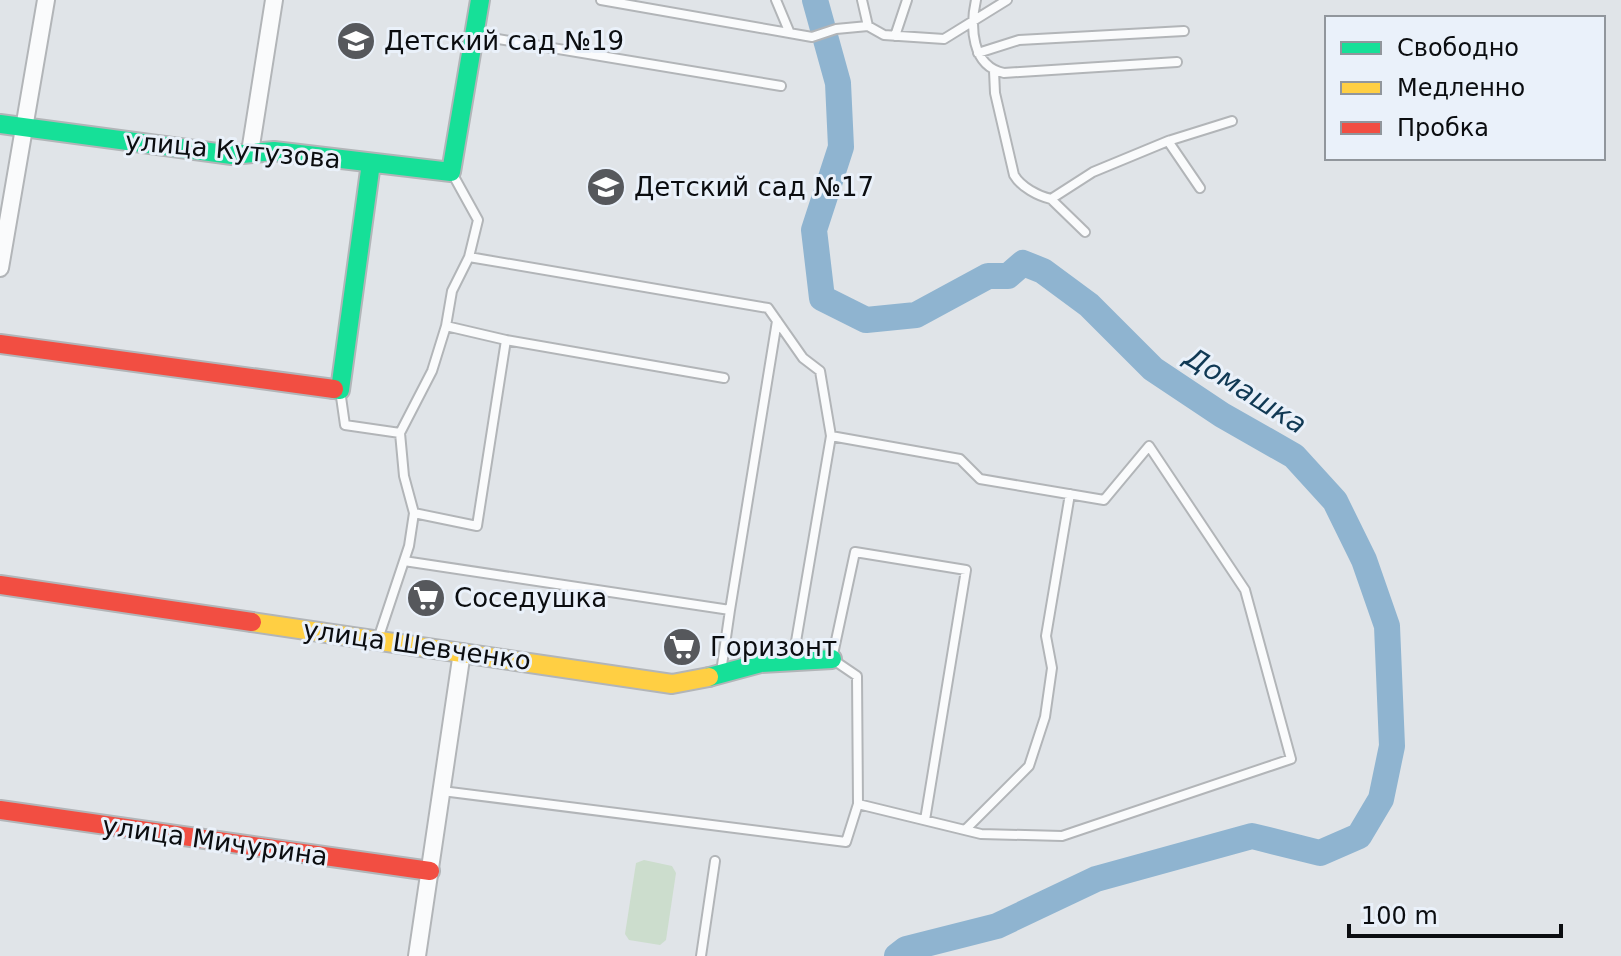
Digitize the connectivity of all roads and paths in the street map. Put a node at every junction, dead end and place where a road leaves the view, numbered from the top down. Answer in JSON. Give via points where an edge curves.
{"nodes":[{"id":1,"x":46,"y":0,"type":"edge"},
{"id":2,"x":274,"y":0,"type":"edge"},
{"id":3,"x":480,"y":0,"type":"edge"},
{"id":4,"x":601,"y":0,"type":"edge"},
{"id":5,"x":776,"y":0,"type":"edge"},
{"id":6,"x":862,"y":0,"type":"edge"},
{"id":7,"x":907,"y":0,"type":"edge"},
{"id":8,"x":976,"y":0,"type":"edge"},
{"id":9,"x":1007,"y":0,"type":"edge"},
{"id":10,"x":971,"y":21,"type":"junction"},
{"id":11,"x":868,"y":26,"type":"junction"},
{"id":12,"x":789,"y":31,"type":"junction"},
{"id":13,"x":1184,"y":31,"type":"dead end"},
{"id":14,"x":474,"y":35,"type":"junction"},
{"id":15,"x":895,"y":36,"type":"junction"},
{"id":16,"x":978,"y":53,"type":"junction"},
{"id":17,"x":1177,"y":62,"type":"dead end"},
{"id":18,"x":994,"y":71,"type":"junction"},
{"id":19,"x":781,"y":86,"type":"dead end"},
{"id":20,"x":1232,"y":121,"type":"dead end"},
{"id":21,"x":0,"y":124,"type":"edge"},
{"id":22,"x":24,"y":127,"type":"junction"},
{"id":23,"x":1168,"y":141,"type":"junction"},
{"id":24,"x":250,"y":152,"type":"junction"},
{"id":25,"x":371,"y":163,"type":"junction"},
{"id":26,"x":451,"y":172,"type":"junction"},
{"id":27,"x":1200,"y":188,"type":"dead end"},
{"id":28,"x":1051,"y":199,"type":"junction"},
{"id":29,"x":1085,"y":232,"type":"dead end"},
{"id":30,"x":469,"y":257,"type":"junction"},
{"id":31,"x":0,"y":268,"type":"edge"},
{"id":32,"x":777,"y":321,"type":"junction"},
{"id":33,"x":446,"y":326,"type":"junction"},
{"id":34,"x":506,"y":340,"type":"junction"},
{"id":35,"x":0,"y":344,"type":"edge"},
{"id":36,"x":724,"y":378,"type":"dead end"},
{"id":37,"x":340,"y":390,"type":"junction"},
{"id":38,"x":400,"y":433,"type":"junction"},
{"id":39,"x":831,"y":436,"type":"junction"},
{"id":40,"x":1070,"y":494,"type":"junction"},
{"id":41,"x":414,"y":513,"type":"junction"},
{"id":42,"x":404,"y":561,"type":"junction"},
{"id":43,"x":0,"y":585,"type":"edge"},
{"id":44,"x":730,"y":610,"type":"junction"},
{"id":45,"x":378,"y":639,"type":"junction"},
{"id":46,"x":462,"y":652,"type":"junction"},
{"id":47,"x":832,"y":659,"type":"junction"},
{"id":48,"x":793,"y":660,"type":"junction"},
{"id":49,"x":721,"y":673,"type":"junction"},
{"id":50,"x":441,"y":791,"type":"junction"},
{"id":51,"x":858,"y":804,"type":"junction"},
{"id":52,"x":0,"y":810,"type":"edge"},
{"id":53,"x":925,"y":820,"type":"junction"},
{"id":54,"x":965,"y":830,"type":"junction"},
{"id":55,"x":715,"y":861,"type":"dead end"},
{"id":56,"x":430,"y":871,"type":"junction"},
{"id":57,"x":417,"y":956,"type":"edge"},
{"id":58,"x":701,"y":956,"type":"edge"}],
"edges":[{"from":1,"to":22,"type":"street"},
{"from":2,"to":24,"type":"street"},
{"from":3,"to":14,"type":"street"},
{"from":4,"to":12,"type":"lane"},
{"from":5,"to":12,"type":"lane"},
{"from":6,"to":11,"type":"lane"},
{"from":7,"to":15,"type":"lane"},
{"from":8,"to":10,"type":"lane"},
{"from":9,"to":10,"type":"lane"},
{"from":10,"to":15,"type":"lane","via":[[944,39]]},
{"from":10,"to":16,"type":"lane"},
{"from":11,"to":12,"type":"lane","via":[[812,37]]},
{"from":11,"to":15,"type":"lane"},
{"from":13,"to":16,"type":"lane","via":[[1019,40]]},
{"from":14,"to":19,"type":"lane"},
{"from":14,"to":26,"type":"street"},
{"from":16,"to":18,"type":"lane"},
{"from":17,"to":18,"type":"lane"},
{"from":18,"to":28,"type":"lane","via":[[1014,175]]},
{"from":20,"to":23,"type":"lane"},
{"from":21,"to":22,"type":"street","name":"улица Кутузова"},
{"from":22,"to":24,"type":"street","name":"улица Кутузова","via":[[232,155]]},
{"from":22,"to":31,"type":"street"},
{"from":23,"to":27,"type":"lane"},
{"from":23,"to":28,"type":"lane","via":[[1093,172]]},
{"from":24,"to":25,"type":"street","name":"улица Кутузова"},
{"from":25,"to":26,"type":"street","name":"улица Кутузова"},
{"from":25,"to":37,"type":"street","name":"улица Кутузова"},
{"from":26,"to":30,"type":"lane","via":[[478,220]]},
{"from":28,"to":29,"type":"lane"},
{"from":30,"to":32,"type":"lane","via":[[768,308]]},
{"from":30,"to":33,"type":"lane","via":[[452,291]]},
{"from":32,"to":39,"type":"lane","via":[[803,358],[820,371]]},
{"from":32,"to":44,"type":"lane"},
{"from":33,"to":34,"type":"lane"},
{"from":33,"to":38,"type":"lane","via":[[432,371]]},
{"from":34,"to":36,"type":"lane"},
{"from":34,"to":41,"type":"lane","via":[[477,526]]},
{"from":35,"to":37,"type":"street"},
{"from":37,"to":38,"type":"lane","via":[[345,425]]},
{"from":38,"to":41,"type":"lane"},
{"from":39,"to":40,"type":"lane","via":[[960,459],[980,479]]},
{"from":39,"to":48,"type":"lane"},
{"from":40,"to":54,"type":"lane","via":[[1046,636],[1052,668],[1045,717],[1029,766]]},
{"from":40,"to":54,"type":"lane","via":[[1104,500],[1149,446],[1245,590],[1291,759],[1062,836]]},
{"from":41,"to":42,"type":"lane"},
{"from":42,"to":44,"type":"lane"},
{"from":42,"to":45,"type":"lane"},
{"from":43,"to":45,"type":"street","name":"улица Шевченко"},
{"from":44,"to":49,"type":"lane"},
{"from":45,"to":46,"type":"street","name":"улица Шевченко"},
{"from":46,"to":49,"type":"street","name":"улица Шевченко","via":[[672,684]]},
{"from":46,"to":50,"type":"street"},
{"from":47,"to":48,"type":"street","name":"улица Шевченко"},
{"from":47,"to":51,"type":"lane","via":[[857,676]]},
{"from":47,"to":53,"type":"lane","via":[[855,552],[966,570]]},
{"from":48,"to":49,"type":"street","name":"улица Шевченко"},
{"from":50,"to":51,"type":"lane","via":[[846,842]]},
{"from":50,"to":56,"type":"street"},
{"from":51,"to":53,"type":"lane"},
{"from":52,"to":56,"type":"street","name":"улица Мичурина"},
{"from":53,"to":54,"type":"lane"},
{"from":55,"to":58,"type":"lane"},
{"from":56,"to":57,"type":"street"}]}
